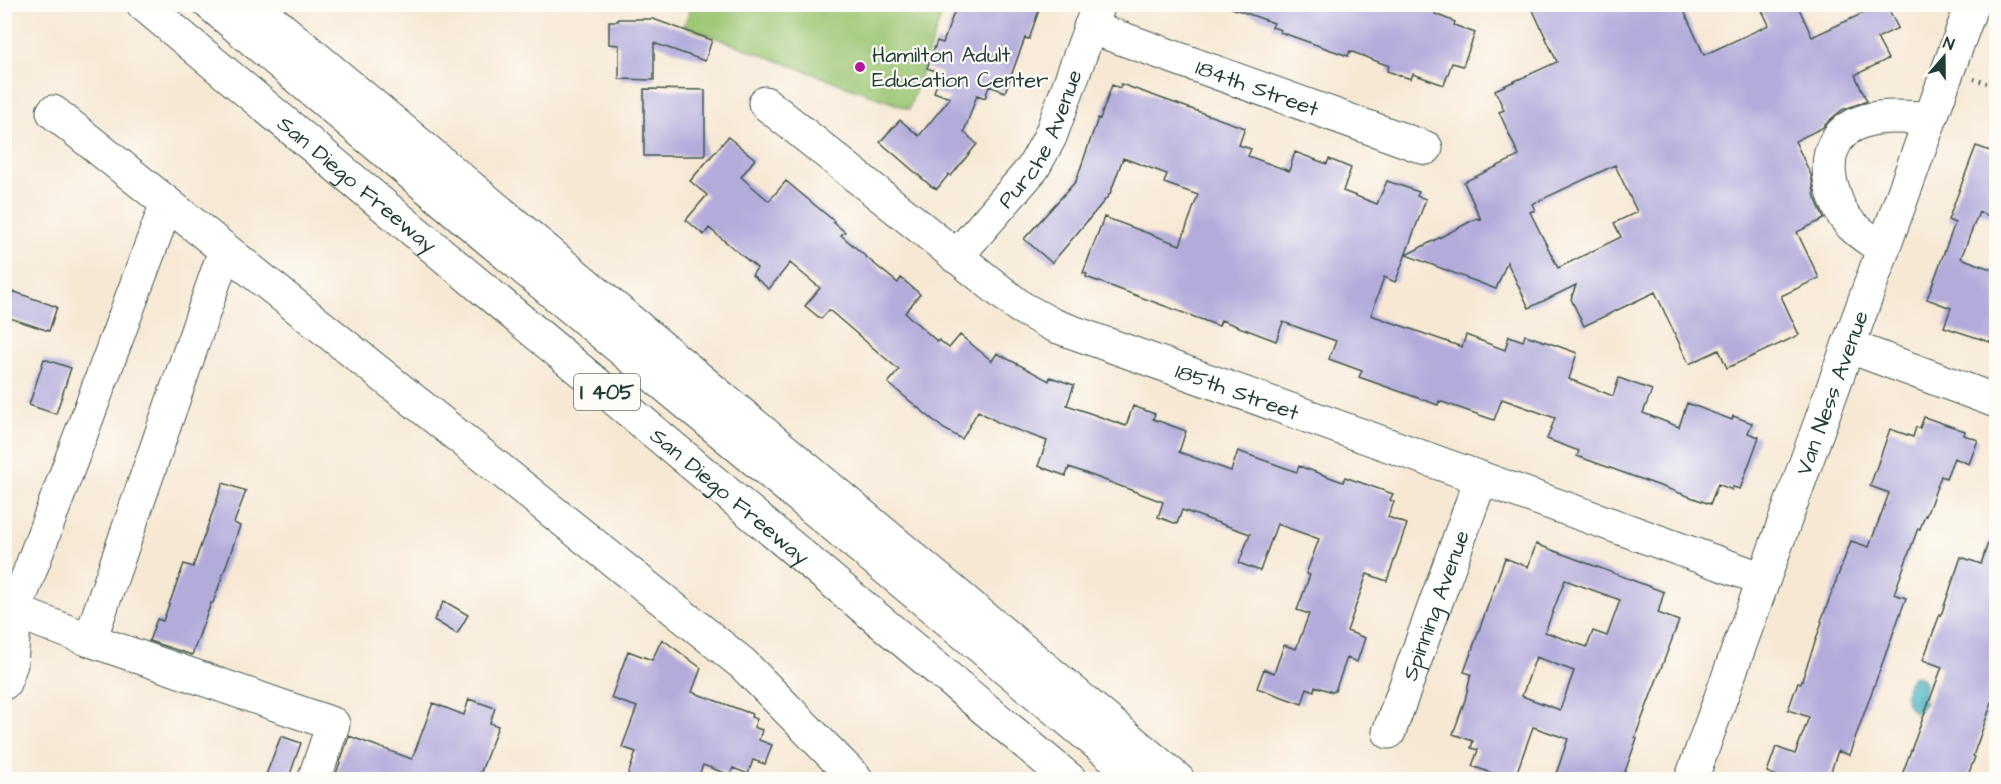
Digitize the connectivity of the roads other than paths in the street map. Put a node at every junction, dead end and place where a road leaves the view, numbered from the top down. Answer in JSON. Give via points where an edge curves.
{"nodes":[{"id":1,"x":143,"y":4,"type":"edge"},
{"id":2,"x":210,"y":4,"type":"edge"},
{"id":3,"x":252,"y":4,"type":"edge"},
{"id":4,"x":1972,"y":4,"type":"edge"},
{"id":5,"x":1095,"y":16,"type":"edge"},
{"id":6,"x":765,"y":103,"type":"dead end"},
{"id":7,"x":53,"y":112,"type":"dead end"},
{"id":8,"x":1930,"y":118,"type":"junction"},
{"id":9,"x":1426,"y":148,"type":"dead end"},
{"id":10,"x":167,"y":203,"type":"junction"},
{"id":11,"x":1883,"y":249,"type":"junction"},
{"id":12,"x":225,"y":250,"type":"junction"},
{"id":13,"x":956,"y":257,"type":"junction"},
{"id":14,"x":1848,"y":346,"type":"junction"},
{"id":15,"x":1996,"y":401,"type":"edge"},
{"id":16,"x":1481,"y":478,"type":"junction"},
{"id":17,"x":1763,"y":579,"type":"junction"},
{"id":18,"x":10,"y":609,"type":"edge"},
{"id":19,"x":90,"y":640,"type":"junction"},
{"id":20,"x":4,"y":683,"type":"edge"},
{"id":21,"x":1389,"y":732,"type":"dead end"},
{"id":22,"x":314,"y":780,"type":"edge"},
{"id":23,"x":857,"y":780,"type":"edge"},
{"id":24,"x":1070,"y":780,"type":"edge"},
{"id":25,"x":1140,"y":780,"type":"edge"},
{"id":26,"x":1178,"y":780,"type":"edge"},
{"id":27,"x":1691,"y":780,"type":"edge"}],
"edges":[{"from":1,"to":24,"type":"main road","name":"San Diego Freeway","number":"I 405"},
{"from":2,"to":25,"type":"main road"},
{"from":3,"to":26,"type":"main road"},
{"from":4,"to":8,"type":"main road","name":"Van Ness Avenue"},
{"from":5,"to":9,"type":"main road","name":"184th Street"},
{"from":5,"to":13,"type":"main road","name":"Purche Avenue","via":[[1050,137],[1033,168]]},
{"from":6,"to":13,"type":"main road","name":"185th Street"},
{"from":7,"to":10,"type":"main road"},
{"from":8,"to":11,"type":"main road","name":"Van Ness Avenue"},
{"from":8,"to":11,"type":"main road","via":[[1861,122],[1833,142],[1828,171],[1838,206],[1846,220]]},
{"from":10,"to":12,"type":"main road"},
{"from":10,"to":18,"type":"main road"},
{"from":11,"to":14,"type":"main road","name":"Van Ness Avenue"},
{"from":12,"to":19,"type":"main road"},
{"from":12,"to":23,"type":"main road","via":[[744,664]]},
{"from":13,"to":16,"type":"main road","name":"185th Street","via":[[1020,307],[1053,325]]},
{"from":14,"to":15,"type":"main road"},
{"from":14,"to":17,"type":"main road","name":"Van Ness Avenue"},
{"from":16,"to":17,"type":"main road","name":"185th Street"},
{"from":16,"to":21,"type":"main road","name":"Spinning Avenue"},
{"from":17,"to":27,"type":"main road","name":"Van Ness Avenue"},
{"from":18,"to":19,"type":"main road"},
{"from":18,"to":20,"type":"main road","via":[[11,664]]},
{"from":19,"to":22,"type":"main road","via":[[333,724]]}]}
